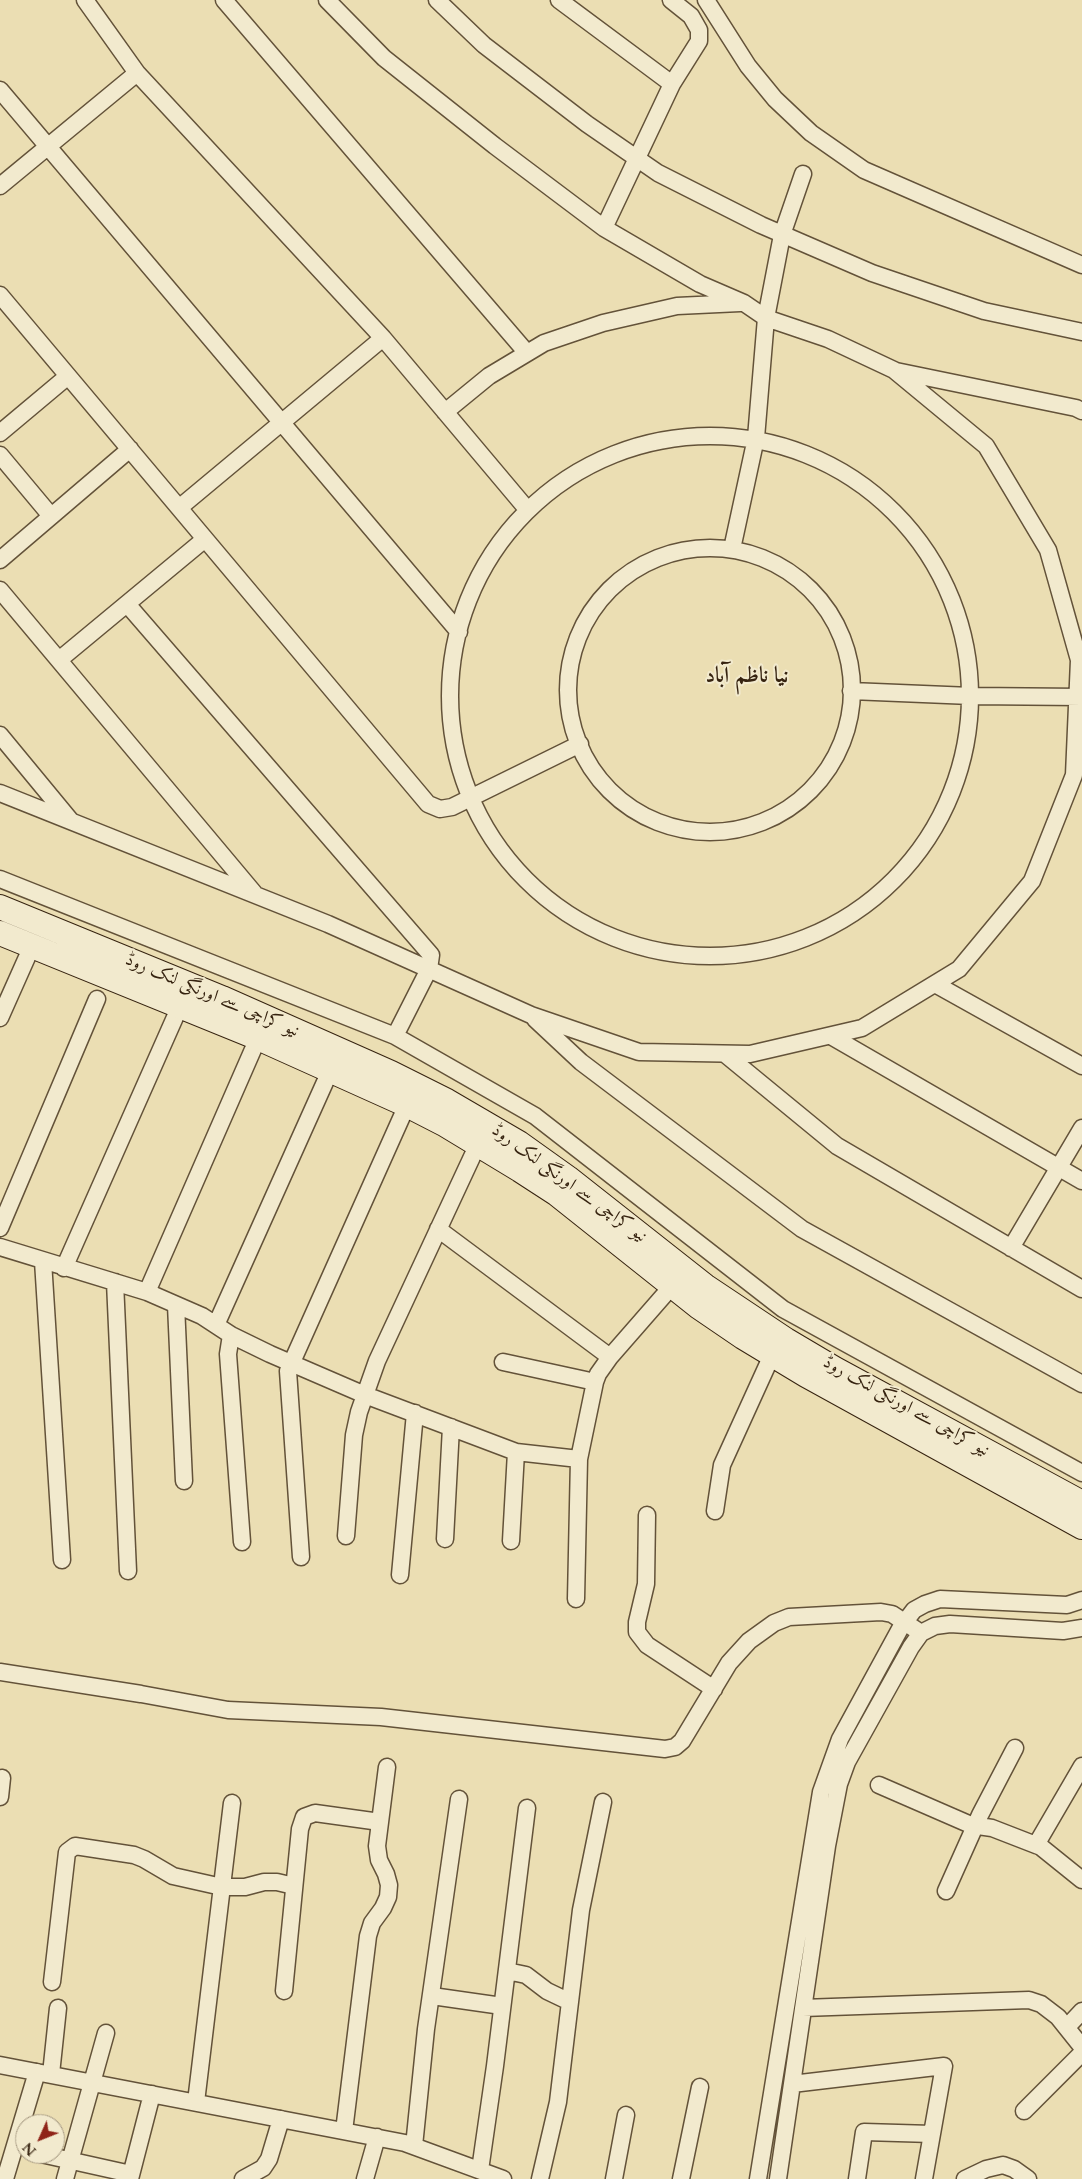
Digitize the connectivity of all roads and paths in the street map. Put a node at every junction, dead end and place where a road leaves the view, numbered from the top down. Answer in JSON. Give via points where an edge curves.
{"nodes":[{"id":1,"x":85,"y":0,"type":"edge"},
{"id":2,"x":224,"y":0,"type":"edge"},
{"id":3,"x":327,"y":0,"type":"edge"},
{"id":4,"x":438,"y":0,"type":"edge"},
{"id":5,"x":559,"y":0,"type":"edge"},
{"id":6,"x":671,"y":0,"type":"edge"},
{"id":7,"x":706,"y":0,"type":"edge"},
{"id":8,"x":137,"y":73,"type":"junction"},
{"id":9,"x":672,"y":84,"type":"junction"},
{"id":10,"x":0,"y":90,"type":"edge"},
{"id":11,"x":48,"y":146,"type":"junction"},
{"id":12,"x":637,"y":158,"type":"junction"},
{"id":13,"x":803,"y":174,"type":"dead end"},
{"id":14,"x":0,"y":186,"type":"edge"},
{"id":15,"x":604,"y":228,"type":"junction"},
{"id":16,"x":782,"y":235,"type":"junction"},
{"id":17,"x":1082,"y":265,"type":"edge"},
{"id":18,"x":0,"y":295,"type":"edge"},
{"id":19,"x":744,"y":303,"type":"junction"},
{"id":20,"x":766,"y":318,"type":"junction"},
{"id":21,"x":1082,"y":332,"type":"edge"},
{"id":22,"x":383,"y":338,"type":"junction"},
{"id":23,"x":527,"y":353,"type":"junction"},
{"id":24,"x":894,"y":370,"type":"junction"},
{"id":25,"x":68,"y":376,"type":"junction"},
{"id":26,"x":1082,"y":411,"type":"edge"},
{"id":27,"x":445,"y":412,"type":"junction"},
{"id":28,"x":282,"y":423,"type":"junction"},
{"id":29,"x":0,"y":433,"type":"edge"},
{"id":30,"x":756,"y":438,"type":"junction"},
{"id":31,"x":130,"y":449,"type":"junction"},
{"id":32,"x":0,"y":455,"type":"edge"},
{"id":33,"x":179,"y":508,"type":"junction"},
{"id":34,"x":526,"y":508,"type":"junction"},
{"id":35,"x":51,"y":516,"type":"junction"},
{"id":36,"x":205,"y":539,"type":"junction"},
{"id":37,"x":732,"y":549,"type":"junction"},
{"id":38,"x":0,"y":560,"type":"edge"},
{"id":39,"x":0,"y":590,"type":"edge"},
{"id":40,"x":127,"y":604,"type":"junction"},
{"id":41,"x":459,"y":632,"type":"junction"},
{"id":42,"x":59,"y":660,"type":"junction"},
{"id":43,"x":851,"y":691,"type":"junction"},
{"id":44,"x":971,"y":696,"type":"junction"},
{"id":45,"x":1080,"y":697,"type":"edge"},
{"id":46,"x":0,"y":735,"type":"edge"},
{"id":47,"x":580,"y":744,"type":"junction"},
{"id":48,"x":0,"y":794,"type":"edge"},
{"id":49,"x":473,"y":797,"type":"junction"},
{"id":50,"x":73,"y":822,"type":"junction"},
{"id":51,"x":0,"y":879,"type":"edge"},
{"id":52,"x":256,"y":895,"type":"junction"},
{"id":53,"x":0,"y":906,"type":"edge"},
{"id":54,"x":0,"y":933,"type":"edge"},
{"id":55,"x":63,"y":933,"type":"junction"},
{"id":56,"x":32,"y":946,"type":"junction"},
{"id":57,"x":54,"y":956,"type":"junction"},
{"id":58,"x":429,"y":969,"type":"junction"},
{"id":59,"x":934,"y":984,"type":"junction"},
{"id":60,"x":97,"y":999,"type":"dead end"},
{"id":61,"x":180,"y":1006,"type":"junction"},
{"id":62,"x":532,"y":1015,"type":"junction"},
{"id":63,"x":0,"y":1018,"type":"edge"},
{"id":64,"x":395,"y":1036,"type":"junction"},
{"id":65,"x":831,"y":1036,"type":"junction"},
{"id":66,"x":258,"y":1038,"type":"junction"},
{"id":67,"x":725,"y":1054,"type":"junction"},
{"id":68,"x":1082,"y":1066,"type":"edge"},
{"id":69,"x":330,"y":1070,"type":"junction"},
{"id":70,"x":387,"y":1084,"type":"junction"},
{"id":71,"x":407,"y":1105,"type":"junction"},
{"id":72,"x":1082,"y":1128,"type":"edge"},
{"id":73,"x":478,"y":1144,"type":"junction"},
{"id":74,"x":1058,"y":1168,"type":"junction"},
{"id":75,"x":1082,"y":1181,"type":"edge"},
{"id":76,"x":0,"y":1228,"type":"edge"},
{"id":77,"x":438,"y":1229,"type":"junction"},
{"id":78,"x":0,"y":1247,"type":"edge"},
{"id":79,"x":1011,"y":1248,"type":"junction"},
{"id":80,"x":43,"y":1261,"type":"junction"},
{"id":81,"x":64,"y":1268,"type":"junction"},
{"id":82,"x":114,"y":1282,"type":"junction"},
{"id":83,"x":672,"y":1286,"type":"junction"},
{"id":84,"x":1082,"y":1289,"type":"edge"},
{"id":85,"x":147,"y":1292,"type":"junction"},
{"id":86,"x":176,"y":1305,"type":"junction"},
{"id":87,"x":216,"y":1325,"type":"junction"},
{"id":88,"x":231,"y":1335,"type":"junction"},
{"id":89,"x":772,"y":1355,"type":"junction"},
{"id":90,"x":610,"y":1357,"type":"junction"},
{"id":91,"x":290,"y":1362,"type":"junction"},
{"id":92,"x":502,"y":1362,"type":"dead end"},
{"id":93,"x":595,"y":1382,"type":"junction"},
{"id":94,"x":1082,"y":1384,"type":"edge"},
{"id":95,"x":365,"y":1394,"type":"junction"},
{"id":96,"x":415,"y":1414,"type":"junction"},
{"id":97,"x":452,"y":1427,"type":"junction"},
{"id":98,"x":516,"y":1452,"type":"junction"},
{"id":99,"x":579,"y":1459,"type":"junction"},
{"id":100,"x":1082,"y":1473,"type":"edge"},
{"id":101,"x":184,"y":1481,"type":"dead end"},
{"id":102,"x":1082,"y":1503,"type":"edge"},
{"id":103,"x":715,"y":1511,"type":"dead end"},
{"id":104,"x":647,"y":1515,"type":"dead end"},
{"id":105,"x":1082,"y":1527,"type":"edge"},
{"id":106,"x":346,"y":1536,"type":"dead end"},
{"id":107,"x":444,"y":1539,"type":"dead end"},
{"id":108,"x":511,"y":1541,"type":"dead end"},
{"id":109,"x":242,"y":1542,"type":"dead end"},
{"id":110,"x":301,"y":1557,"type":"dead end"},
{"id":111,"x":62,"y":1560,"type":"dead end"},
{"id":112,"x":128,"y":1571,"type":"dead end"},
{"id":113,"x":400,"y":1575,"type":"dead end"},
{"id":114,"x":576,"y":1599,"type":"dead end"},
{"id":115,"x":1082,"y":1600,"type":"edge"},
{"id":116,"x":905,"y":1622,"type":"junction"},
{"id":117,"x":1082,"y":1628,"type":"edge"},
{"id":118,"x":921,"y":1633,"type":"junction"},
{"id":119,"x":0,"y":1672,"type":"edge"},
{"id":120,"x":714,"y":1689,"type":"junction"},
{"id":121,"x":1015,"y":1748,"type":"dead end"},
{"id":122,"x":1082,"y":1766,"type":"edge"},
{"id":123,"x":387,"y":1768,"type":"dead end"},
{"id":124,"x":2,"y":1778,"type":"dead end"},
{"id":125,"x":879,"y":1785,"type":"dead end"},
{"id":126,"x":0,"y":1797,"type":"edge"},
{"id":127,"x":459,"y":1799,"type":"dead end"},
{"id":128,"x":603,"y":1802,"type":"dead end"},
{"id":129,"x":232,"y":1803,"type":"dead end"},
{"id":130,"x":527,"y":1808,"type":"dead end"},
{"id":131,"x":380,"y":1822,"type":"junction"},
{"id":132,"x":975,"y":1826,"type":"junction"},
{"id":133,"x":1036,"y":1845,"type":"junction"},
{"id":134,"x":1082,"y":1880,"type":"edge"},
{"id":135,"x":294,"y":1886,"type":"junction"},
{"id":136,"x":222,"y":1887,"type":"junction"},
{"id":137,"x":946,"y":1891,"type":"dead end"},
{"id":138,"x":507,"y":1971,"type":"junction"},
{"id":139,"x":52,"y":1982,"type":"dead end"},
{"id":140,"x":284,"y":1991,"type":"dead end"},
{"id":141,"x":432,"y":1996,"type":"junction"},
{"id":142,"x":570,"y":2002,"type":"junction"},
{"id":143,"x":502,"y":2006,"type":"junction"},
{"id":144,"x":58,"y":2008,"type":"dead end"},
{"id":145,"x":803,"y":2008,"type":"junction"},
{"id":146,"x":1082,"y":2011,"type":"edge"},
{"id":147,"x":1067,"y":2027,"type":"junction"},
{"id":148,"x":106,"y":2033,"type":"dead end"},
{"id":149,"x":1082,"y":2047,"type":"edge"},
{"id":150,"x":1082,"y":2054,"type":"edge"},
{"id":151,"x":0,"y":2064,"type":"edge"},
{"id":152,"x":44,"y":2073,"type":"junction"},
{"id":153,"x":92,"y":2082,"type":"junction"},
{"id":154,"x":792,"y":2084,"type":"junction"},
{"id":155,"x":700,"y":2087,"type":"dead end"},
{"id":156,"x":152,"y":2094,"type":"junction"},
{"id":157,"x":196,"y":2102,"type":"junction"},
{"id":158,"x":1024,"y":2112,"type":"dead end"},
{"id":159,"x":31,"y":2114,"type":"edge"},
{"id":160,"x":626,"y":2115,"type":"dead end"},
{"id":161,"x":281,"y":2118,"type":"junction"},
{"id":162,"x":344,"y":2131,"type":"junction"},
{"id":163,"x":932,"y":2134,"type":"junction"},
{"id":164,"x":377,"y":2137,"type":"junction"},
{"id":165,"x":414,"y":2146,"type":"junction"},
{"id":166,"x":15,"y":2159,"type":"edge"},
{"id":167,"x":65,"y":2159,"type":"edge"},
{"id":168,"x":70,"y":2160,"type":"junction"},
{"id":169,"x":480,"y":2170,"type":"junction"},
{"id":170,"x":131,"y":2176,"type":"edge"},
{"id":171,"x":5,"y":2179,"type":"edge"},
{"id":172,"x":65,"y":2179,"type":"edge"},
{"id":173,"x":243,"y":2179,"type":"edge"},
{"id":174,"x":364,"y":2179,"type":"edge"},
{"id":175,"x":503,"y":2179,"type":"edge"},
{"id":176,"x":540,"y":2179,"type":"edge"},
{"id":177,"x":614,"y":2179,"type":"edge"},
{"id":178,"x":680,"y":2179,"type":"edge"},
{"id":179,"x":758,"y":2179,"type":"edge"},
{"id":180,"x":778,"y":2179,"type":"edge"},
{"id":181,"x":857,"y":2179,"type":"edge"},
{"id":182,"x":924,"y":2179,"type":"edge"},
{"id":183,"x":965,"y":2179,"type":"edge"},
{"id":184,"x":1028,"y":2179,"type":"edge"}],
"edges":[{"from":1,"to":8,"type":"street"},
{"from":2,"to":23,"type":"street"},
{"from":3,"to":15,"type":"street","via":[[384,58]]},
{"from":4,"to":12,"type":"street","via":[[484,45]]},
{"from":5,"to":9,"type":"street"},
{"from":6,"to":9,"type":"street","via":[[691,16],[699,30],[699,41]]},
{"from":7,"to":17,"type":"street","via":[[748,66],[775,99],[811,134],[864,170]]},
{"from":8,"to":11,"type":"street"},
{"from":8,"to":22,"type":"street"},
{"from":9,"to":12,"type":"street"},
{"from":10,"to":11,"type":"street"},
{"from":11,"to":14,"type":"street"},
{"from":11,"to":28,"type":"street"},
{"from":12,"to":15,"type":"street"},
{"from":12,"to":16,"type":"street","via":[[667,177]]},
{"from":13,"to":16,"type":"street"},
{"from":15,"to":19,"type":"street","via":[[700,284]]},
{"from":16,"to":20,"type":"street"},
{"from":16,"to":21,"type":"street","via":[[872,273],[984,311]]},
{"from":18,"to":25,"type":"street"},
{"from":19,"to":20,"type":"street"},
{"from":19,"to":23,"type":"street","via":[[677,306],[604,323],[544,343]]},
{"from":20,"to":24,"type":"street","via":[[828,339]]},
{"from":20,"to":30,"type":"street"},
{"from":22,"to":27,"type":"street"},
{"from":22,"to":28,"type":"street"},
{"from":23,"to":27,"type":"street","via":[[489,376]]},
{"from":24,"to":26,"type":"street"},
{"from":24,"to":45,"type":"street","via":[[986,446],[1048,550],[1079,660]]},
{"from":25,"to":29,"type":"street"},
{"from":25,"to":31,"type":"street"},
{"from":27,"to":34,"type":"street"},
{"from":28,"to":33,"type":"street"},
{"from":28,"to":41,"type":"street"},
{"from":30,"to":34,"type":"street","via":[[683,435],[598,458]]},
{"from":30,"to":37,"type":"street"},
{"from":30,"to":44,"type":"street","via":[[771,441],[849,475],[912,531],[955,604],[972,687]]},
{"from":31,"to":33,"type":"street"},
{"from":31,"to":35,"type":"street"},
{"from":32,"to":35,"type":"street"},
{"from":33,"to":36,"type":"street"},
{"from":34,"to":41,"type":"street","via":[[474,580]]},
{"from":35,"to":38,"type":"street"},
{"from":36,"to":40,"type":"street"},
{"from":36,"to":49,"type":"street","via":[[428,804],[452,807]]},
{"from":37,"to":43,"type":"street","via":[[776,564],[814,592],[840,631],[852,677]]},
{"from":37,"to":47,"type":"street","via":[[686,549],[642,564],[605,592],[579,631],[568,676],[571,722]]},
{"from":39,"to":42,"type":"street"},
{"from":40,"to":42,"type":"street"},
{"from":40,"to":58,"type":"street","via":[[424,945],[431,955]]},
{"from":41,"to":49,"type":"street","via":[[450,664],[454,753]]},
{"from":42,"to":52,"type":"street"},
{"from":43,"to":44,"type":"street"},
{"from":43,"to":47,"type":"street","via":[[849,724],[830,768],[798,803],[757,825],[710,833],[663,825],[621,802],[590,766]]},
{"from":44,"to":45,"type":"street"},
{"from":44,"to":49,"type":"street","via":[[962,771],[925,847],[866,908],[791,946],[707,958],[624,943],[547,900],[488,834]]},
{"from":45,"to":59,"type":"street","via":[[1074,775],[1032,881],[959,969]]},
{"from":46,"to":50,"type":"street"},
{"from":47,"to":49,"type":"street"},
{"from":48,"to":50,"type":"street"},
{"from":50,"to":52,"type":"street"},
{"from":51,"to":64,"type":"street"},
{"from":52,"to":58,"type":"street"},
{"from":53,"to":55,"type":"street","name":"نیو کراچی سے اورنگی لنک روڈ"},
{"from":54,"to":56,"type":"street","name":"نیو کراچی سے اورنگی لنک روڈ"},
{"from":55,"to":57,"type":"street"},
{"from":55,"to":70,"type":"street","name":"نیو کراچی سے اورنگی لنک روڈ","via":[[222,998]]},
{"from":56,"to":57,"type":"street","name":"نیو کراچی سے اورنگی لنک روڈ"},
{"from":56,"to":63,"type":"street"},
{"from":57,"to":61,"type":"street","name":"نیو کراچی سے اورنگی لنک روڈ"},
{"from":58,"to":62,"type":"street"},
{"from":58,"to":64,"type":"street"},
{"from":59,"to":65,"type":"street","via":[[862,1028]]},
{"from":59,"to":68,"type":"street"},
{"from":60,"to":76,"type":"street"},
{"from":61,"to":66,"type":"street","name":"نیو کراچی سے اورنگی لنک روڈ"},
{"from":61,"to":81,"type":"street"},
{"from":62,"to":67,"type":"street","via":[[638,1052]]},
{"from":62,"to":94,"type":"street","via":[[581,1062],[802,1230]]},
{"from":64,"to":100,"type":"street","via":[[536,1116],[783,1309]]},
{"from":65,"to":67,"type":"street","via":[[750,1054]]},
{"from":65,"to":74,"type":"street"},
{"from":66,"to":69,"type":"street","name":"نیو کراچی سے اورنگی لنک روڈ"},
{"from":66,"to":85,"type":"street"},
{"from":67,"to":79,"type":"street","via":[[837,1146]]},
{"from":69,"to":70,"type":"street","name":"نیو کراچی سے اورنگی لنک روڈ"},
{"from":69,"to":87,"type":"street"},
{"from":70,"to":71,"type":"street","name":"نیو کراچی سے اورنگی لنک روڈ"},
{"from":70,"to":102,"type":"street","name":"نیو کراچی سے اورنگی لنک روڈ","via":[[447,1101],[519,1143],[705,1286],[786,1340]]},
{"from":71,"to":73,"type":"street","name":"نیو کراچی سے اورنگی لنک روڈ"},
{"from":71,"to":91,"type":"street"},
{"from":72,"to":74,"type":"street"},
{"from":73,"to":77,"type":"street"},
{"from":73,"to":83,"type":"street","name":"نیو کراچی سے اورنگی لنک روڈ","via":[[557,1194]]},
{"from":74,"to":75,"type":"street"},
{"from":74,"to":79,"type":"street"},
{"from":77,"to":90,"type":"street"},
{"from":77,"to":95,"type":"street"},
{"from":78,"to":80,"type":"street"},
{"from":79,"to":84,"type":"street"},
{"from":80,"to":81,"type":"street"},
{"from":80,"to":111,"type":"street"},
{"from":81,"to":82,"type":"street"},
{"from":82,"to":85,"type":"street"},
{"from":82,"to":112,"type":"street"},
{"from":83,"to":89,"type":"street","name":"نیو کراچی سے اورنگی لنک روڈ"},
{"from":83,"to":90,"type":"street"},
{"from":85,"to":86,"type":"street"},
{"from":86,"to":87,"type":"street"},
{"from":86,"to":101,"type":"street"},
{"from":87,"to":88,"type":"street"},
{"from":88,"to":91,"type":"street"},
{"from":88,"to":109,"type":"street","via":[[228,1354]]},
{"from":89,"to":103,"type":"street","via":[[722,1464]]},
{"from":89,"to":105,"type":"street","name":"نیو کراچی سے اورنگی لنک روڈ"},
{"from":90,"to":93,"type":"street"},
{"from":91,"to":95,"type":"street"},
{"from":91,"to":110,"type":"street","via":[[288,1371]]},
{"from":92,"to":93,"type":"street"},
{"from":93,"to":99,"type":"street"},
{"from":95,"to":96,"type":"street"},
{"from":95,"to":106,"type":"street","via":[[354,1435]]},
{"from":96,"to":97,"type":"street"},
{"from":96,"to":113,"type":"street"},
{"from":97,"to":98,"type":"street"},
{"from":97,"to":107,"type":"street"},
{"from":98,"to":99,"type":"street"},
{"from":98,"to":108,"type":"street"},
{"from":99,"to":114,"type":"street"},
{"from":104,"to":120,"type":"street","via":[[646,1584],[637,1632],[647,1645]]},
{"from":115,"to":116,"type":"street","via":[[1068,1605],[940,1599],[914,1610]]},
{"from":116,"to":118,"type":"street"},
{"from":116,"to":120,"type":"street","via":[[881,1612],[790,1617],[774,1623],[750,1641],[729,1663]]},
{"from":116,"to":179,"type":"street","via":[[840,1738],[822,1792]]},
{"from":117,"to":118,"type":"street","via":[[1063,1631],[950,1624],[935,1626]]},
{"from":118,"to":145,"type":"street","via":[[847,1762],[839,1784]]},
{"from":119,"to":120,"type":"street","via":[[228,1710],[380,1717],[665,1749],[675,1748],[682,1741]]},
{"from":121,"to":132,"type":"street"},
{"from":122,"to":133,"type":"street"},
{"from":123,"to":131,"type":"street"},
{"from":124,"to":126,"type":"street"},
{"from":125,"to":132,"type":"street"},
{"from":127,"to":141,"type":"street"},
{"from":128,"to":142,"type":"street","via":[[581,1910]]},
{"from":129,"to":136,"type":"street"},
{"from":130,"to":138,"type":"street"},
{"from":131,"to":135,"type":"street","via":[[315,1813],[304,1818]]},
{"from":131,"to":162,"type":"street","via":[[378,1853],[389,1886],[388,1897],[368,1936]]},
{"from":132,"to":133,"type":"street","via":[[992,1828]]},
{"from":132,"to":137,"type":"street"},
{"from":133,"to":134,"type":"street"},
{"from":135,"to":136,"type":"street","via":[[264,1882],[245,1887]]},
{"from":135,"to":140,"type":"street"},
{"from":136,"to":139,"type":"street","via":[[173,1876],[134,1855],[75,1846],[67,1852]]},
{"from":136,"to":157,"type":"street"},
{"from":138,"to":142,"type":"street","via":[[526,1975],[547,1991]]},
{"from":138,"to":143,"type":"street"},
{"from":141,"to":143,"type":"street"},
{"from":141,"to":165,"type":"street"},
{"from":142,"to":176,"type":"street","via":[[558,2102]]},
{"from":143,"to":169,"type":"street"},
{"from":144,"to":152,"type":"street"},
{"from":145,"to":147,"type":"street","via":[[1029,2000],[1041,2004]]},
{"from":145,"to":154,"type":"street"},
{"from":146,"to":147,"type":"street"},
{"from":147,"to":149,"type":"street"},
{"from":148,"to":153,"type":"street"},
{"from":150,"to":158,"type":"street"},
{"from":151,"to":152,"type":"street"},
{"from":152,"to":153,"type":"street"},
{"from":152,"to":159,"type":"street"},
{"from":153,"to":156,"type":"street"},
{"from":153,"to":168,"type":"street"},
{"from":154,"to":163,"type":"street","via":[[944,2066]]},
{"from":154,"to":180,"type":"street"},
{"from":155,"to":178,"type":"street"},
{"from":156,"to":157,"type":"street"},
{"from":156,"to":170,"type":"street"},
{"from":157,"to":161,"type":"street"},
{"from":160,"to":177,"type":"street"},
{"from":161,"to":162,"type":"street"},
{"from":161,"to":173,"type":"street","via":[[269,2159],[263,2168]]},
{"from":162,"to":164,"type":"street"},
{"from":163,"to":181,"type":"street","via":[[864,2132]]},
{"from":163,"to":182,"type":"street"},
{"from":164,"to":165,"type":"street"},
{"from":164,"to":174,"type":"street"},
{"from":165,"to":169,"type":"street"},
{"from":166,"to":171,"type":"street"},
{"from":167,"to":168,"type":"street"},
{"from":168,"to":170,"type":"street"},
{"from":168,"to":172,"type":"street"},
{"from":169,"to":175,"type":"street"},
{"from":183,"to":184,"type":"street","via":[[986,2168],[1003,2165]]}]}
